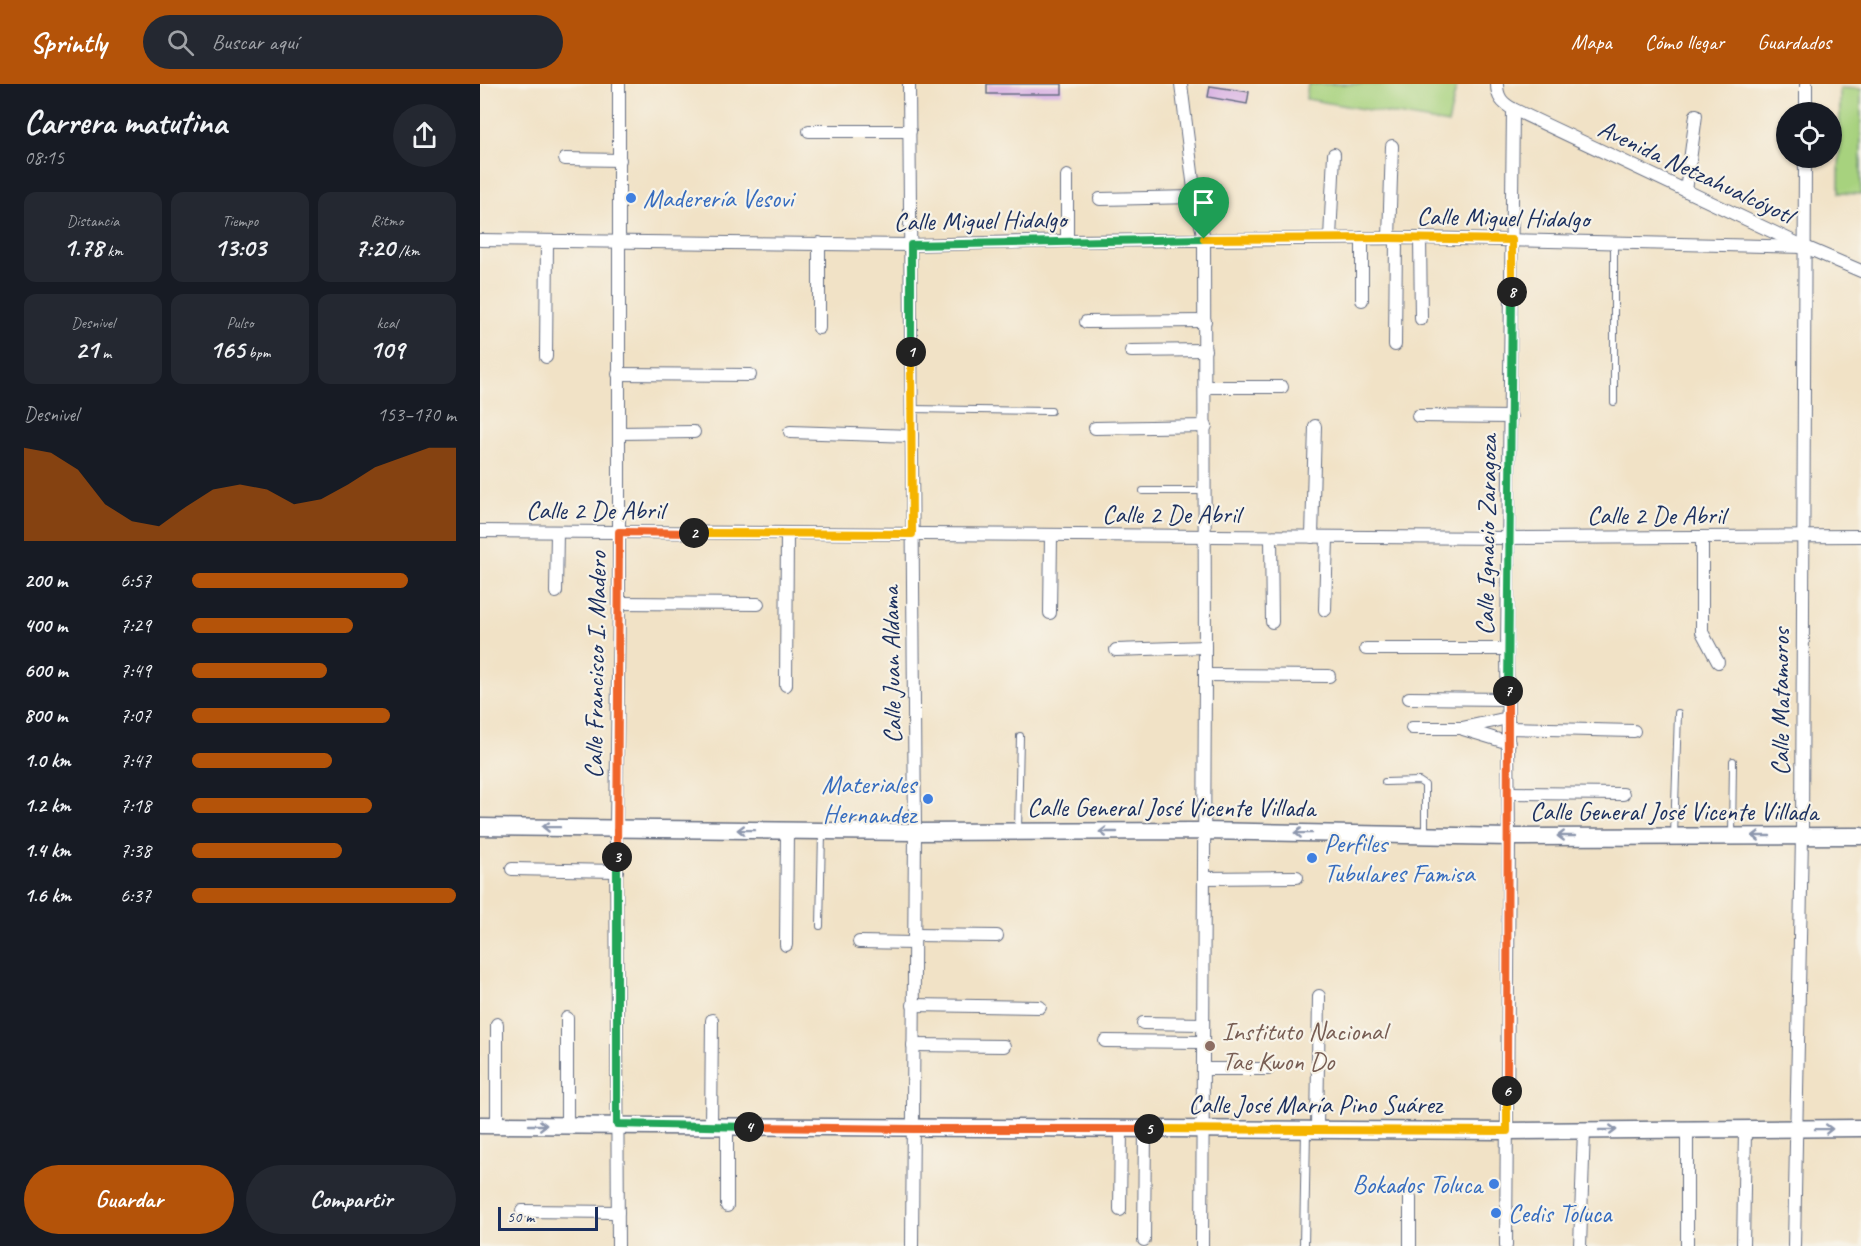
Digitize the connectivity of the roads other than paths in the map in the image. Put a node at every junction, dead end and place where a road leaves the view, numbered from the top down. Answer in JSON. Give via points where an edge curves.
{"nodes":[{"id":1,"x":620,"y":84,"type":"edge"},
{"id":2,"x":909,"y":84,"type":"edge"},
{"id":3,"x":1181,"y":84,"type":"edge"},
{"id":4,"x":1497,"y":84,"type":"edge"},
{"id":5,"x":1806,"y":84,"type":"edge"},
{"id":6,"x":1806,"y":102,"type":"edge"},
{"id":7,"x":1513,"y":109,"type":"junction"},
{"id":8,"x":1696,"y":115,"type":"dead end"},
{"id":9,"x":809,"y":131,"type":"dead end"},
{"id":10,"x":910,"y":131,"type":"junction"},
{"id":11,"x":1392,"y":146,"type":"dead end"},
{"id":12,"x":1334,"y":154,"type":"dead end"},
{"id":13,"x":565,"y":159,"type":"dead end"},
{"id":14,"x":620,"y":160,"type":"junction"},
{"id":15,"x":1805,"y":168,"type":"edge"},
{"id":16,"x":1067,"y":176,"type":"dead end"},
{"id":17,"x":1686,"y":191,"type":"junction"},
{"id":18,"x":1195,"y":197,"type":"junction"},
{"id":19,"x":1100,"y":199,"type":"dead end"},
{"id":20,"x":1330,"y":238,"type":"junction"},
{"id":21,"x":1362,"y":238,"type":"junction"},
{"id":22,"x":1393,"y":238,"type":"junction"},
{"id":23,"x":1420,"y":238,"type":"junction"},
{"id":24,"x":1204,"y":239,"type":"junction"},
{"id":25,"x":480,"y":240,"type":"edge"},
{"id":26,"x":1512,"y":240,"type":"junction"},
{"id":27,"x":547,"y":241,"type":"junction"},
{"id":28,"x":620,"y":241,"type":"junction"},
{"id":29,"x":1067,"y":241,"type":"junction"},
{"id":30,"x":1614,"y":242,"type":"junction"},
{"id":31,"x":819,"y":243,"type":"junction"},
{"id":32,"x":911,"y":245,"type":"junction"},
{"id":33,"x":1805,"y":247,"type":"junction"},
{"id":34,"x":1861,"y":271,"type":"edge"},
{"id":35,"x":1362,"y":300,"type":"dead end"},
{"id":36,"x":1421,"y":319,"type":"dead end"},
{"id":37,"x":1205,"y":321,"type":"junction"},
{"id":38,"x":1086,"y":322,"type":"dead end"},
{"id":39,"x":819,"y":328,"type":"dead end"},
{"id":40,"x":1395,"y":345,"type":"dead end"},
{"id":41,"x":1205,"y":350,"type":"junction"},
{"id":42,"x":1131,"y":351,"type":"dead end"},
{"id":43,"x":546,"y":357,"type":"dead end"},
{"id":44,"x":618,"y":374,"type":"junction"},
{"id":45,"x":750,"y":375,"type":"dead end"},
{"id":46,"x":1206,"y":387,"type":"junction"},
{"id":47,"x":1282,"y":387,"type":"dead end"},
{"id":48,"x":1614,"y":402,"type":"dead end"},
{"id":49,"x":911,"y":409,"type":"junction"},
{"id":50,"x":1051,"y":411,"type":"dead end"},
{"id":51,"x":1418,"y":416,"type":"dead end"},
{"id":52,"x":1511,"y":417,"type":"junction"},
{"id":53,"x":1206,"y":426,"type":"junction"},
{"id":54,"x":1315,"y":426,"type":"dead end"},
{"id":55,"x":1095,"y":428,"type":"dead end"},
{"id":56,"x":694,"y":432,"type":"dead end"},
{"id":57,"x":790,"y":432,"type":"dead end"},
{"id":58,"x":619,"y":433,"type":"junction"},
{"id":59,"x":912,"y":436,"type":"junction"},
{"id":60,"x":1143,"y":491,"type":"dead end"},
{"id":61,"x":1205,"y":491,"type":"junction"},
{"id":62,"x":480,"y":531,"type":"edge"},
{"id":63,"x":557,"y":532,"type":"junction"},
{"id":64,"x":619,"y":532,"type":"junction"},
{"id":65,"x":787,"y":533,"type":"junction"},
{"id":66,"x":912,"y":534,"type":"junction"},
{"id":67,"x":1051,"y":535,"type":"junction"},
{"id":68,"x":1205,"y":536,"type":"junction"},
{"id":69,"x":1861,"y":536,"type":"edge"},
{"id":70,"x":1271,"y":537,"type":"junction"},
{"id":71,"x":1312,"y":537,"type":"junction"},
{"id":72,"x":1327,"y":537,"type":"junction"},
{"id":73,"x":1702,"y":537,"type":"junction"},
{"id":74,"x":1803,"y":537,"type":"junction"},
{"id":75,"x":1509,"y":538,"type":"junction"},
{"id":76,"x":556,"y":592,"type":"dead end"},
{"id":77,"x":619,"y":603,"type":"junction"},
{"id":78,"x":759,"y":604,"type":"dead end"},
{"id":79,"x":1325,"y":610,"type":"dead end"},
{"id":80,"x":1050,"y":613,"type":"dead end"},
{"id":81,"x":1272,"y":622,"type":"dead end"},
{"id":82,"x":1205,"y":647,"type":"junction"},
{"id":83,"x":1366,"y":648,"type":"dead end"},
{"id":84,"x":1507,"y":649,"type":"junction"},
{"id":85,"x":1116,"y":650,"type":"dead end"},
{"id":86,"x":1718,"y":662,"type":"dead end"},
{"id":87,"x":1205,"y":675,"type":"junction"},
{"id":88,"x":1329,"y":676,"type":"dead end"},
{"id":89,"x":786,"y":685,"type":"dead end"},
{"id":90,"x":1409,"y":698,"type":"dead end"},
{"id":91,"x":1508,"y":699,"type":"junction"},
{"id":92,"x":1678,"y":713,"type":"dead end"},
{"id":93,"x":1508,"y":723,"type":"junction"},
{"id":94,"x":1412,"y":728,"type":"dead end"},
{"id":95,"x":1462,"y":728,"type":"junction"},
{"id":96,"x":1634,"y":731,"type":"dead end"},
{"id":97,"x":1020,"y":736,"type":"dead end"},
{"id":98,"x":1509,"y":743,"type":"junction"},
{"id":99,"x":1733,"y":761,"type":"dead end"},
{"id":100,"x":1385,"y":782,"type":"dead end"},
{"id":101,"x":1509,"y":793,"type":"junction"},
{"id":102,"x":1623,"y":794,"type":"dead end"},
{"id":103,"x":480,"y":826,"type":"edge"},
{"id":104,"x":616,"y":828,"type":"junction"},
{"id":105,"x":787,"y":830,"type":"junction"},
{"id":106,"x":822,"y":831,"type":"junction"},
{"id":107,"x":1205,"y":831,"type":"junction"},
{"id":108,"x":915,"y":832,"type":"junction"},
{"id":109,"x":1018,"y":832,"type":"junction"},
{"id":110,"x":1425,"y":835,"type":"junction"},
{"id":111,"x":1674,"y":836,"type":"junction"},
{"id":112,"x":1732,"y":836,"type":"junction"},
{"id":113,"x":1802,"y":836,"type":"junction"},
{"id":114,"x":1861,"y":836,"type":"edge"},
{"id":115,"x":1509,"y":837,"type":"junction"},
{"id":116,"x":512,"y":869,"type":"dead end"},
{"id":117,"x":617,"y":871,"type":"junction"},
{"id":118,"x":1297,"y":877,"type":"dead end"},
{"id":119,"x":1204,"y":878,"type":"junction"},
{"id":120,"x":820,"y":926,"type":"dead end"},
{"id":121,"x":997,"y":936,"type":"dead end"},
{"id":122,"x":914,"y":939,"type":"junction"},
{"id":123,"x":859,"y":942,"type":"dead end"},
{"id":124,"x":786,"y":945,"type":"dead end"},
{"id":125,"x":1319,"y":996,"type":"dead end"},
{"id":126,"x":913,"y":1005,"type":"junction"},
{"id":127,"x":1040,"y":1007,"type":"dead end"},
{"id":128,"x":567,"y":1018,"type":"dead end"},
{"id":129,"x":712,"y":1020,"type":"dead end"},
{"id":130,"x":1143,"y":1023,"type":"dead end"},
{"id":131,"x":497,"y":1024,"type":"dead end"},
{"id":132,"x":1203,"y":1024,"type":"junction"},
{"id":133,"x":1105,"y":1041,"type":"dead end"},
{"id":134,"x":1203,"y":1042,"type":"junction"},
{"id":135,"x":913,"y":1045,"type":"junction"},
{"id":136,"x":1004,"y":1046,"type":"dead end"},
{"id":137,"x":1203,"y":1069,"type":"junction"},
{"id":138,"x":1268,"y":1069,"type":"dead end"},
{"id":139,"x":617,"y":1124,"type":"junction"},
{"id":140,"x":488,"y":1125,"type":"edge"},
{"id":141,"x":567,"y":1125,"type":"junction"},
{"id":142,"x":719,"y":1127,"type":"junction"},
{"id":143,"x":1861,"y":1128,"type":"edge"},
{"id":144,"x":914,"y":1129,"type":"junction"},
{"id":145,"x":1121,"y":1129,"type":"junction"},
{"id":146,"x":1145,"y":1129,"type":"junction"},
{"id":147,"x":1204,"y":1129,"type":"junction"},
{"id":148,"x":1311,"y":1129,"type":"junction"},
{"id":149,"x":1795,"y":1129,"type":"junction"},
{"id":150,"x":1584,"y":1130,"type":"junction"},
{"id":151,"x":1745,"y":1130,"type":"junction"},
{"id":152,"x":1507,"y":1131,"type":"junction"},
{"id":153,"x":1687,"y":1131,"type":"junction"},
{"id":154,"x":1410,"y":1198,"type":"dead end"},
{"id":155,"x":727,"y":1206,"type":"dead end"},
{"id":156,"x":1120,"y":1210,"type":"dead end"},
{"id":157,"x":522,"y":1211,"type":"dead end"},
{"id":158,"x":618,"y":1212,"type":"junction"},
{"id":159,"x":1144,"y":1240,"type":"dead end"},
{"id":160,"x":618,"y":1246,"type":"edge"},
{"id":161,"x":912,"y":1246,"type":"edge"},
{"id":162,"x":1202,"y":1246,"type":"edge"},
{"id":163,"x":1304,"y":1246,"type":"edge"},
{"id":164,"x":1410,"y":1246,"type":"edge"},
{"id":165,"x":1506,"y":1246,"type":"edge"},
{"id":166,"x":1580,"y":1246,"type":"edge"},
{"id":167,"x":1686,"y":1246,"type":"edge"},
{"id":168,"x":1743,"y":1246,"type":"edge"},
{"id":169,"x":1794,"y":1246,"type":"edge"}],
"edges":[{"from":1,"to":14,"type":"street","name":"Calle Francisco I. Madero"},
{"from":2,"to":10,"type":"street","name":"Calle Juan Aldama"},
{"from":3,"to":18,"type":"street"},
{"from":4,"to":7,"type":"street","via":[[1498,96]]},
{"from":5,"to":6,"type":"street"},
{"from":7,"to":17,"type":"street","name":"Avenida Netzahualcóyotl"},
{"from":7,"to":26,"type":"street","name":"Calle Ignacio Zaragoza"},
{"from":8,"to":17,"type":"street"},
{"from":9,"to":10,"type":"street"},
{"from":10,"to":32,"type":"street","name":"Calle Juan Aldama"},
{"from":11,"to":22,"type":"street"},
{"from":12,"to":20,"type":"street"},
{"from":13,"to":14,"type":"street"},
{"from":14,"to":28,"type":"street","name":"Calle Francisco I. Madero"},
{"from":15,"to":33,"type":"street","name":"Calle Matamoros"},
{"from":16,"to":29,"type":"street"},
{"from":17,"to":33,"type":"street","name":"Avenida Netzahualcóyotl"},
{"from":18,"to":19,"type":"street"},
{"from":18,"to":24,"type":"street"},
{"from":20,"to":21,"type":"street","name":"Calle Miguel Hidalgo"},
{"from":20,"to":24,"type":"street","name":"Calle Miguel Hidalgo"},
{"from":21,"to":22,"type":"street","name":"Calle Miguel Hidalgo"},
{"from":21,"to":35,"type":"street"},
{"from":22,"to":23,"type":"street","name":"Calle Miguel Hidalgo"},
{"from":22,"to":40,"type":"street"},
{"from":23,"to":26,"type":"street","name":"Calle Miguel Hidalgo"},
{"from":23,"to":36,"type":"street"},
{"from":24,"to":29,"type":"street","name":"Calle Miguel Hidalgo"},
{"from":24,"to":37,"type":"street"},
{"from":25,"to":27,"type":"street","name":"Calle Miguel Hidalgo"},
{"from":26,"to":30,"type":"street","name":"Calle Miguel Hidalgo"},
{"from":26,"to":52,"type":"street","name":"Calle Ignacio Zaragoza"},
{"from":27,"to":28,"type":"street","name":"Calle Miguel Hidalgo"},
{"from":27,"to":43,"type":"street"},
{"from":28,"to":31,"type":"street","name":"Calle Miguel Hidalgo"},
{"from":28,"to":44,"type":"street","name":"Calle Francisco I. Madero"},
{"from":29,"to":32,"type":"street","name":"Calle Miguel Hidalgo"},
{"from":30,"to":33,"type":"street","name":"Calle Miguel Hidalgo"},
{"from":30,"to":48,"type":"lane"},
{"from":31,"to":32,"type":"street","name":"Calle Miguel Hidalgo"},
{"from":31,"to":39,"type":"street"},
{"from":32,"to":49,"type":"street","name":"Calle Juan Aldama"},
{"from":33,"to":34,"type":"street","name":"Avenida Netzahualcóyotl"},
{"from":33,"to":74,"type":"street","name":"Calle Matamoros"},
{"from":37,"to":38,"type":"street"},
{"from":37,"to":41,"type":"street"},
{"from":41,"to":42,"type":"street"},
{"from":41,"to":46,"type":"street"},
{"from":44,"to":45,"type":"street"},
{"from":44,"to":58,"type":"street","name":"Calle Francisco I. Madero"},
{"from":46,"to":47,"type":"street"},
{"from":46,"to":53,"type":"street"},
{"from":49,"to":50,"type":"lane"},
{"from":49,"to":59,"type":"street","name":"Calle Juan Aldama"},
{"from":51,"to":52,"type":"street"},
{"from":52,"to":75,"type":"street","name":"Calle Ignacio Zaragoza"},
{"from":53,"to":55,"type":"street"},
{"from":53,"to":61,"type":"street"},
{"from":54,"to":71,"type":"street"},
{"from":56,"to":58,"type":"street"},
{"from":57,"to":59,"type":"street"},
{"from":58,"to":64,"type":"street","name":"Calle Francisco I. Madero"},
{"from":59,"to":66,"type":"street","name":"Calle Juan Aldama"},
{"from":60,"to":61,"type":"lane"},
{"from":61,"to":68,"type":"street"},
{"from":62,"to":63,"type":"street","name":"Calle 2 De Abril"},
{"from":63,"to":64,"type":"street","name":"Calle 2 De Abril"},
{"from":63,"to":76,"type":"street"},
{"from":64,"to":65,"type":"street","name":"Calle 2 De Abril"},
{"from":64,"to":77,"type":"street","name":"Calle Francisco I. Madero"},
{"from":65,"to":66,"type":"street","name":"Calle 2 De Abril"},
{"from":65,"to":89,"type":"street"},
{"from":66,"to":67,"type":"street","name":"Calle 2 De Abril"},
{"from":66,"to":108,"type":"street","name":"Calle Juan Aldama"},
{"from":67,"to":68,"type":"street","name":"Calle 2 De Abril"},
{"from":67,"to":80,"type":"street"},
{"from":68,"to":70,"type":"street","name":"Calle 2 De Abril"},
{"from":68,"to":82,"type":"street"},
{"from":69,"to":74,"type":"street","name":"Calle 2 De Abril"},
{"from":70,"to":71,"type":"street","name":"Calle 2 De Abril"},
{"from":70,"to":81,"type":"street"},
{"from":71,"to":72,"type":"street","name":"Calle 2 De Abril"},
{"from":72,"to":75,"type":"street","name":"Calle 2 De Abril"},
{"from":72,"to":79,"type":"street"},
{"from":73,"to":74,"type":"street","name":"Calle 2 De Abril"},
{"from":73,"to":75,"type":"street","name":"Calle 2 De Abril"},
{"from":73,"to":86,"type":"street","via":[[1702,632]]},
{"from":74,"to":113,"type":"street","name":"Calle Matamoros"},
{"from":75,"to":84,"type":"street","name":"Calle Ignacio Zaragoza"},
{"from":77,"to":78,"type":"street"},
{"from":77,"to":104,"type":"street","name":"Calle Francisco I. Madero"},
{"from":82,"to":85,"type":"street"},
{"from":82,"to":87,"type":"street"},
{"from":83,"to":84,"type":"street"},
{"from":84,"to":91,"type":"street","name":"Calle Ignacio Zaragoza"},
{"from":87,"to":88,"type":"street"},
{"from":87,"to":107,"type":"street"},
{"from":90,"to":91,"type":"street"},
{"from":91,"to":93,"type":"street","name":"Calle Ignacio Zaragoza"},
{"from":92,"to":111,"type":"lane"},
{"from":93,"to":95,"type":"street"},
{"from":93,"to":96,"type":"street"},
{"from":93,"to":98,"type":"street","name":"Calle Ignacio Zaragoza"},
{"from":94,"to":95,"type":"street"},
{"from":95,"to":98,"type":"street"},
{"from":97,"to":109,"type":"lane"},
{"from":98,"to":101,"type":"street","name":"Calle Ignacio Zaragoza"},
{"from":99,"to":112,"type":"lane"},
{"from":100,"to":110,"type":"lane","via":[[1419,781],[1425,785]]},
{"from":101,"to":102,"type":"street"},
{"from":101,"to":115,"type":"street","name":"Calle Ignacio Zaragoza"},
{"from":104,"to":103,"type":"main road","name":"Calle General José Vicente Villada","one_way":true},
{"from":105,"to":104,"type":"main road","name":"Calle General José Vicente Villada","one_way":true},
{"from":104,"to":117,"type":"street","name":"Calle Francisco I. Madero"},
{"from":105,"to":106,"type":"main road","name":"Calle General José Vicente Villada"},
{"from":105,"to":124,"type":"street"},
{"from":106,"to":108,"type":"main road","name":"Calle General José Vicente Villada"},
{"from":106,"to":120,"type":"lane"},
{"from":107,"to":109,"type":"main road","name":"Calle General José Vicente Villada","one_way":true},
{"from":110,"to":107,"type":"main road","name":"Calle General José Vicente Villada","one_way":true},
{"from":107,"to":119,"type":"street"},
{"from":108,"to":109,"type":"main road","name":"Calle General José Vicente Villada"},
{"from":108,"to":122,"type":"street","name":"Calle Juan Aldama"},
{"from":110,"to":115,"type":"main road","name":"Calle General José Vicente Villada"},
{"from":111,"to":112,"type":"main road","name":"Calle General José Vicente Villada"},
{"from":111,"to":115,"type":"main road","name":"Calle General José Vicente Villada","one_way":true},
{"from":113,"to":112,"type":"main road","name":"Calle General José Vicente Villada","one_way":true},
{"from":113,"to":114,"type":"main road","name":"Calle General José Vicente Villada"},
{"from":113,"to":149,"type":"street","name":"Calle Matamoros"},
{"from":115,"to":152,"type":"street","name":"Calle Ignacio Zaragoza"},
{"from":116,"to":117,"type":"street"},
{"from":117,"to":139,"type":"street","name":"Calle Francisco I. Madero"},
{"from":118,"to":119,"type":"street"},
{"from":119,"to":132,"type":"street"},
{"from":121,"to":122,"type":"street"},
{"from":122,"to":123,"type":"street"},
{"from":122,"to":126,"type":"street","name":"Calle Juan Aldama"},
{"from":125,"to":148,"type":"street"},
{"from":126,"to":127,"type":"street"},
{"from":126,"to":135,"type":"street","name":"Calle Juan Aldama"},
{"from":128,"to":141,"type":"street"},
{"from":129,"to":142,"type":"street"},
{"from":130,"to":132,"type":"street"},
{"from":131,"to":140,"type":"street"},
{"from":132,"to":134,"type":"street"},
{"from":133,"to":134,"type":"street"},
{"from":134,"to":137,"type":"street"},
{"from":135,"to":136,"type":"street"},
{"from":135,"to":144,"type":"street","name":"Calle Juan Aldama"},
{"from":137,"to":138,"type":"street"},
{"from":137,"to":147,"type":"street"},
{"from":139,"to":141,"type":"main road","name":"Calle José María Pino Suárez"},
{"from":139,"to":142,"type":"main road","name":"Calle José María Pino Suárez"},
{"from":139,"to":158,"type":"street","name":"Calle Francisco I. Madero"},
{"from":140,"to":141,"type":"main road","name":"Calle José María Pino Suárez","one_way":true},
{"from":142,"to":144,"type":"main road","name":"Calle José María Pino Suárez"},
{"from":142,"to":155,"type":"street"},
{"from":149,"to":143,"type":"main road","name":"Calle José María Pino Suárez","one_way":true},
{"from":144,"to":145,"type":"main road","name":"Calle José María Pino Suárez"},
{"from":144,"to":161,"type":"street","name":"Calle Juan Aldama"},
{"from":145,"to":146,"type":"main road","name":"Calle José María Pino Suárez"},
{"from":145,"to":156,"type":"street"},
{"from":146,"to":147,"type":"main road","name":"Calle José María Pino Suárez"},
{"from":146,"to":159,"type":"street"},
{"from":147,"to":148,"type":"main road","name":"Calle José María Pino Suárez"},
{"from":147,"to":162,"type":"street"},
{"from":148,"to":152,"type":"main road","name":"Calle José María Pino Suárez"},
{"from":148,"to":163,"type":"street"},
{"from":149,"to":151,"type":"main road","name":"Calle José María Pino Suárez"},
{"from":149,"to":169,"type":"street","name":"Calle Matamoros"},
{"from":150,"to":152,"type":"main road","name":"Calle José María Pino Suárez"},
{"from":150,"to":153,"type":"main road","name":"Calle José María Pino Suárez","one_way":true},
{"from":150,"to":166,"type":"street"},
{"from":151,"to":153,"type":"main road","name":"Calle José María Pino Suárez"},
{"from":151,"to":168,"type":"street"},
{"from":152,"to":165,"type":"street","name":"Calle Ignacio Zaragoza"},
{"from":153,"to":167,"type":"street"},
{"from":154,"to":164,"type":"street"},
{"from":157,"to":158,"type":"street"},
{"from":158,"to":160,"type":"street","name":"Calle Francisco I. Madero"}]}
